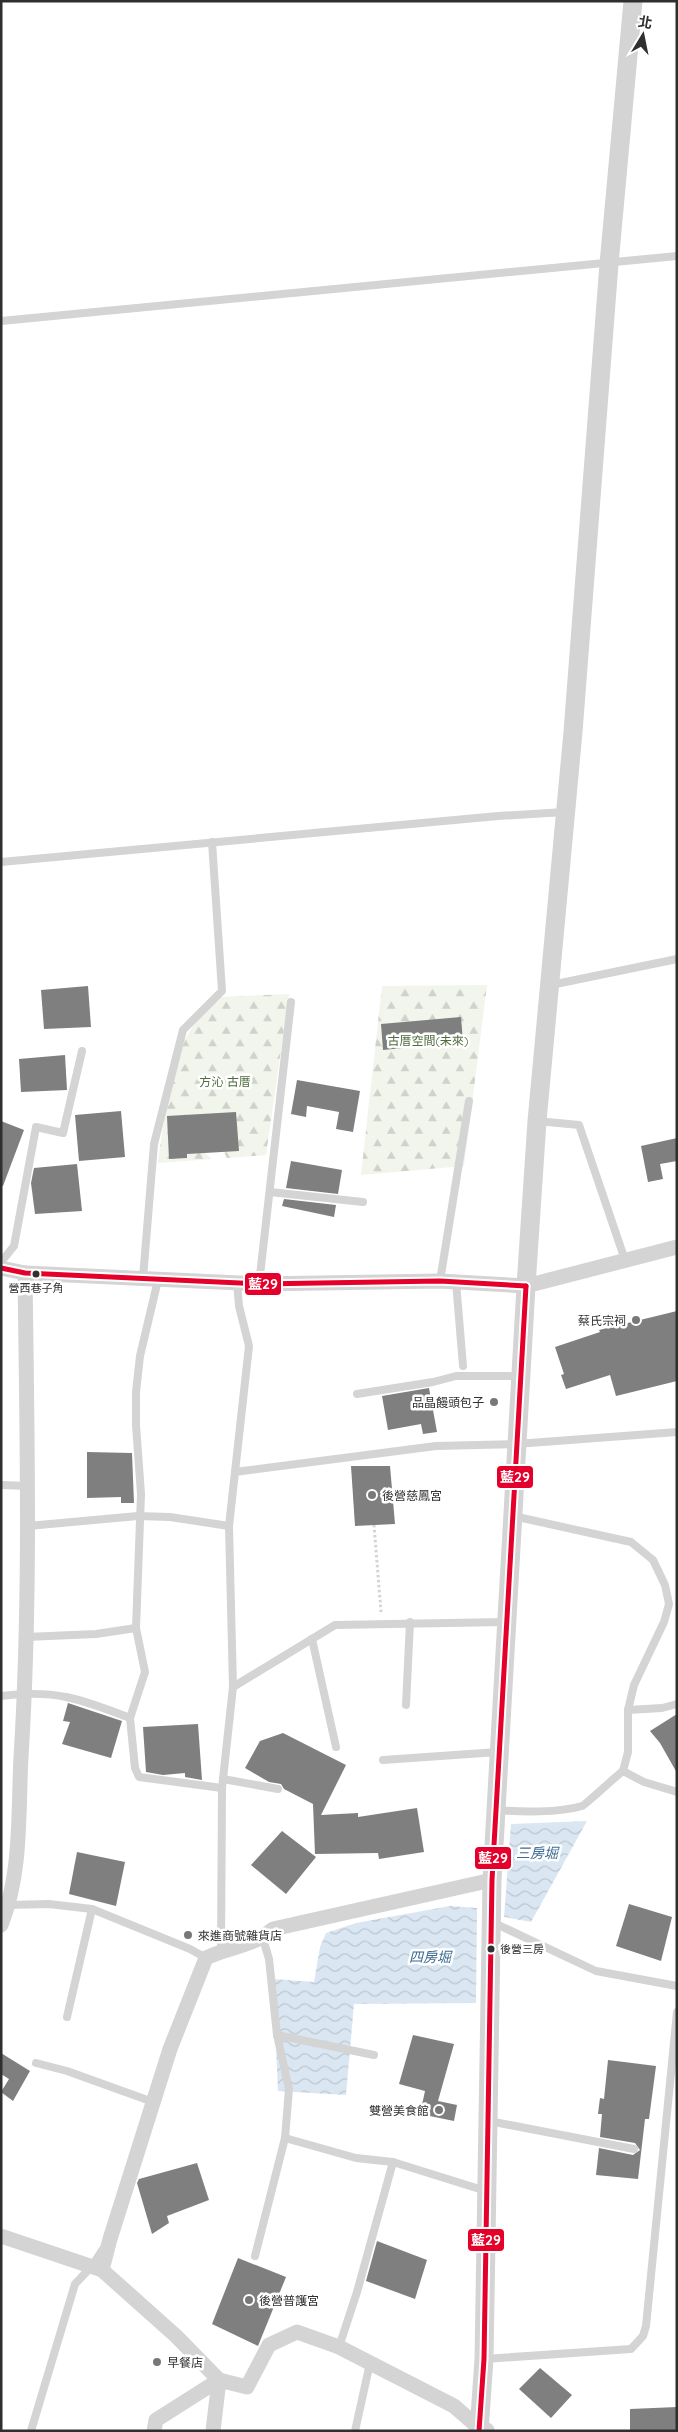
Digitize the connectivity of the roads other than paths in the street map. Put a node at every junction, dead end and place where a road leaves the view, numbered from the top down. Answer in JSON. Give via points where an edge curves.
{"nodes":[{"id":1,"x":634,"y":1,"type":"edge"},
{"id":2,"x":677,"y":256,"type":"edge"},
{"id":3,"x":609,"y":264,"type":"junction"},
{"id":4,"x":1,"y":320,"type":"edge"},
{"id":5,"x":565,"y":812,"type":"junction"},
{"id":6,"x":212,"y":842,"type":"junction"},
{"id":7,"x":1,"y":862,"type":"edge"},
{"id":8,"x":677,"y":959,"type":"edge"},
{"id":9,"x":549,"y":985,"type":"junction"},
{"id":10,"x":291,"y":1002,"type":"dead end"},
{"id":11,"x":82,"y":1051,"type":"dead end"},
{"id":12,"x":469,"y":1101,"type":"dead end"},
{"id":13,"x":537,"y":1121,"type":"junction"},
{"id":14,"x":270,"y":1192,"type":"junction"},
{"id":15,"x":363,"y":1202,"type":"dead end"},
{"id":16,"x":677,"y":1247,"type":"edge"},
{"id":17,"x":625,"y":1260,"type":"junction"},
{"id":18,"x":1,"y":1262,"type":"edge"},
{"id":19,"x":1,"y":1268,"type":"edge"},
{"id":20,"x":25,"y":1273,"type":"junction"},
{"id":21,"x":143,"y":1278,"type":"junction"},
{"id":22,"x":158,"y":1280,"type":"junction"},
{"id":23,"x":440,"y":1282,"type":"junction"},
{"id":24,"x":456,"y":1282,"type":"junction"},
{"id":25,"x":237,"y":1283,"type":"junction"},
{"id":26,"x":259,"y":1284,"type":"junction"},
{"id":27,"x":526,"y":1286,"type":"junction"},
{"id":28,"x":463,"y":1366,"type":"dead end"},
{"id":29,"x":521,"y":1376,"type":"junction"},
{"id":30,"x":357,"y":1394,"type":"dead end"},
{"id":31,"x":677,"y":1432,"type":"edge"},
{"id":32,"x":516,"y":1444,"type":"junction"},
{"id":33,"x":235,"y":1472,"type":"junction"},
{"id":34,"x":1,"y":1484,"type":"edge"},
{"id":35,"x":28,"y":1486,"type":"junction"},
{"id":36,"x":138,"y":1516,"type":"junction"},
{"id":37,"x":512,"y":1516,"type":"junction"},
{"id":38,"x":28,"y":1526,"type":"junction"},
{"id":39,"x":230,"y":1526,"type":"junction"},
{"id":40,"x":410,"y":1622,"type":"junction"},
{"id":41,"x":505,"y":1622,"type":"junction"},
{"id":42,"x":136,"y":1628,"type":"junction"},
{"id":43,"x":26,"y":1637,"type":"junction"},
{"id":44,"x":312,"y":1639,"type":"junction"},
{"id":45,"x":233,"y":1687,"type":"junction"},
{"id":46,"x":25,"y":1693,"type":"junction"},
{"id":47,"x":1,"y":1696,"type":"edge"},
{"id":48,"x":677,"y":1704,"type":"edge"},
{"id":49,"x":406,"y":1705,"type":"dead end"},
{"id":50,"x":628,"y":1710,"type":"junction"},
{"id":51,"x":130,"y":1718,"type":"junction"},
{"id":52,"x":336,"y":1747,"type":"dead end"},
{"id":53,"x":500,"y":1752,"type":"junction"},
{"id":54,"x":383,"y":1760,"type":"dead end"},
{"id":55,"x":623,"y":1771,"type":"junction"},
{"id":56,"x":223,"y":1779,"type":"junction"},
{"id":57,"x":222,"y":1788,"type":"junction"},
{"id":58,"x":278,"y":1789,"type":"dead end"},
{"id":59,"x":677,"y":1792,"type":"edge"},
{"id":60,"x":496,"y":1810,"type":"junction"},
{"id":61,"x":492,"y":1880,"type":"junction"},
{"id":62,"x":5,"y":1905,"type":"edge"},
{"id":63,"x":92,"y":1909,"type":"junction"},
{"id":64,"x":490,"y":1922,"type":"junction"},
{"id":65,"x":1,"y":1926,"type":"edge"},
{"id":66,"x":263,"y":1939,"type":"junction"},
{"id":67,"x":221,"y":1950,"type":"junction"},
{"id":68,"x":206,"y":1958,"type":"junction"},
{"id":69,"x":677,"y":1986,"type":"edge"},
{"id":70,"x":677,"y":2012,"type":"edge"},
{"id":71,"x":67,"y":2017,"type":"dead end"},
{"id":72,"x":277,"y":2035,"type":"junction"},
{"id":73,"x":374,"y":2055,"type":"dead end"},
{"id":74,"x":36,"y":2063,"type":"dead end"},
{"id":75,"x":153,"y":2102,"type":"junction"},
{"id":76,"x":487,"y":2120,"type":"junction"},
{"id":77,"x":285,"y":2138,"type":"junction"},
{"id":78,"x":634,"y":2149,"type":"dead end"},
{"id":79,"x":393,"y":2162,"type":"junction"},
{"id":80,"x":487,"y":2192,"type":"junction"},
{"id":81,"x":1,"y":2236,"type":"edge"},
{"id":82,"x":255,"y":2256,"type":"dead end"},
{"id":83,"x":97,"y":2268,"type":"junction"},
{"id":84,"x":339,"y":2347,"type":"junction"},
{"id":85,"x":484,"y":2359,"type":"junction"},
{"id":86,"x":370,"y":2363,"type":"junction"},
{"id":87,"x":219,"y":2380,"type":"junction"},
{"id":88,"x":482,"y":2430,"type":"edge"},
{"id":89,"x":31,"y":2431,"type":"edge"},
{"id":90,"x":154,"y":2431,"type":"edge"},
{"id":91,"x":213,"y":2431,"type":"edge"},
{"id":92,"x":355,"y":2431,"type":"edge"}],
"edges":[{"from":1,"to":3,"type":"street"},
{"from":2,"to":3,"type":"lane"},
{"from":3,"to":4,"type":"lane"},
{"from":3,"to":5,"type":"street"},
{"from":5,"to":6,"type":"lane"},
{"from":5,"to":9,"type":"street"},
{"from":6,"to":7,"type":"lane"},
{"from":6,"to":21,"type":"lane","via":[[222,991],[183,1030],[154,1144]]},
{"from":8,"to":9,"type":"lane"},
{"from":9,"to":13,"type":"street"},
{"from":10,"to":14,"type":"lane"},
{"from":11,"to":18,"type":"lane","via":[[63,1133],[36,1127],[14,1246]]},
{"from":12,"to":23,"type":"lane"},
{"from":13,"to":17,"type":"lane","via":[[579,1125]]},
{"from":13,"to":27,"type":"street"},
{"from":14,"to":15,"type":"lane"},
{"from":14,"to":26,"type":"lane"},
{"from":16,"to":17,"type":"street"},
{"from":17,"to":27,"type":"street"},
{"from":19,"to":20,"type":"street"},
{"from":20,"to":21,"type":"street"},
{"from":20,"to":35,"type":"street"},
{"from":21,"to":22,"type":"street"},
{"from":22,"to":25,"type":"street"},
{"from":22,"to":36,"type":"lane","via":[[140,1356],[136,1392],[141,1494]]},
{"from":23,"to":24,"type":"street"},
{"from":23,"to":26,"type":"street"},
{"from":24,"to":27,"type":"street"},
{"from":24,"to":28,"type":"lane"},
{"from":25,"to":26,"type":"street"},
{"from":25,"to":33,"type":"lane","via":[[249,1346]]},
{"from":27,"to":29,"type":"street"},
{"from":29,"to":30,"type":"lane","via":[[456,1376]]},
{"from":29,"to":32,"type":"street"},
{"from":31,"to":32,"type":"lane"},
{"from":32,"to":33,"type":"lane","via":[[436,1446]]},
{"from":32,"to":37,"type":"street"},
{"from":33,"to":39,"type":"lane"},
{"from":34,"to":35,"type":"lane"},
{"from":35,"to":38,"type":"street"},
{"from":36,"to":38,"type":"lane"},
{"from":36,"to":39,"type":"lane"},
{"from":36,"to":42,"type":"lane"},
{"from":37,"to":41,"type":"street"},
{"from":37,"to":50,"type":"lane","via":[[631,1542],[653,1560],[665,1585],[669,1604],[664,1622],[634,1685]]},
{"from":38,"to":43,"type":"street"},
{"from":39,"to":45,"type":"lane"},
{"from":40,"to":41,"type":"lane"},
{"from":40,"to":44,"type":"lane","via":[[335,1625]]},
{"from":40,"to":49,"type":"lane"},
{"from":41,"to":53,"type":"street"},
{"from":42,"to":43,"type":"lane","via":[[96,1634]]},
{"from":42,"to":51,"type":"lane","via":[[145,1672]]},
{"from":43,"to":46,"type":"street"},
{"from":44,"to":45,"type":"lane"},
{"from":44,"to":52,"type":"lane"},
{"from":45,"to":56,"type":"lane"},
{"from":46,"to":47,"type":"lane"},
{"from":46,"to":51,"type":"lane","via":[[43,1692],[80,1698]]},
{"from":46,"to":62,"type":"street","via":[[15,1871]]},
{"from":48,"to":50,"type":"lane"},
{"from":50,"to":55,"type":"lane","via":[[628,1752]]},
{"from":51,"to":57,"type":"lane","via":[[134,1768],[138,1777]]},
{"from":53,"to":54,"type":"lane"},
{"from":53,"to":60,"type":"street"},
{"from":55,"to":59,"type":"lane","via":[[644,1782]]},
{"from":55,"to":60,"type":"lane","via":[[583,1806],[526,1813]]},
{"from":56,"to":57,"type":"lane"},
{"from":56,"to":58,"type":"lane"},
{"from":57,"to":67,"type":"lane"},
{"from":60,"to":61,"type":"street"},
{"from":61,"to":64,"type":"street"},
{"from":61,"to":66,"type":"street","via":[[273,1929]]},
{"from":62,"to":63,"type":"lane","via":[[49,1904]]},
{"from":62,"to":65,"type":"street"},
{"from":63,"to":68,"type":"lane"},
{"from":63,"to":71,"type":"lane"},
{"from":64,"to":69,"type":"lane","via":[[596,1971]]},
{"from":64,"to":76,"type":"street"},
{"from":66,"to":67,"type":"street"},
{"from":66,"to":72,"type":"lane","via":[[269,1959]]},
{"from":67,"to":68,"type":"street"},
{"from":68,"to":75,"type":"street"},
{"from":70,"to":85,"type":"lane","via":[[643,2336],[630,2349]]},
{"from":72,"to":73,"type":"lane"},
{"from":72,"to":77,"type":"lane","via":[[289,2089]]},
{"from":74,"to":75,"type":"lane"},
{"from":75,"to":83,"type":"street","via":[[110,2239]]},
{"from":76,"to":78,"type":"lane"},
{"from":76,"to":80,"type":"street"},
{"from":77,"to":79,"type":"lane","via":[[356,2158]]},
{"from":77,"to":82,"type":"lane"},
{"from":79,"to":80,"type":"lane"},
{"from":79,"to":84,"type":"lane"},
{"from":80,"to":85,"type":"street"},
{"from":81,"to":83,"type":"street"},
{"from":83,"to":87,"type":"street","via":[[176,2336]]},
{"from":83,"to":89,"type":"lane","via":[[75,2284]]},
{"from":84,"to":86,"type":"street"},
{"from":84,"to":87,"type":"street","via":[[297,2332],[269,2345],[247,2388]]},
{"from":85,"to":88,"type":"street"},
{"from":86,"to":88,"type":"street","via":[[454,2406]]},
{"from":86,"to":92,"type":"lane"},
{"from":87,"to":90,"type":"street","via":[[156,2420]]},
{"from":87,"to":91,"type":"street"}]}
